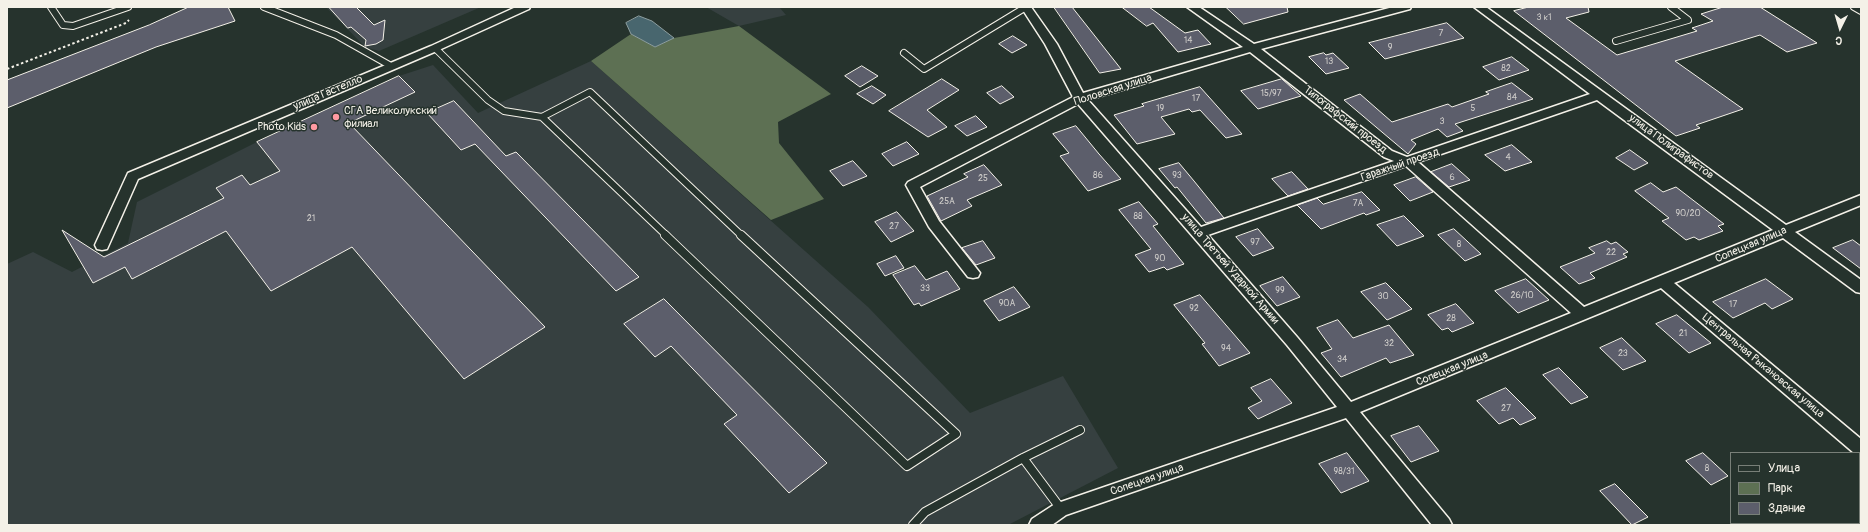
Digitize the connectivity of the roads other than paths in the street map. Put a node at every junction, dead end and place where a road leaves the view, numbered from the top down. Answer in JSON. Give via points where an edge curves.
{"nodes":[{"id":1,"x":51,"y":7,"type":"edge"},
{"id":2,"x":127,"y":7,"type":"edge"},
{"id":3,"x":264,"y":7,"type":"edge"},
{"id":4,"x":525,"y":7,"type":"edge"},
{"id":5,"x":1026,"y":7,"type":"edge"},
{"id":6,"x":1192,"y":7,"type":"edge"},
{"id":7,"x":1406,"y":7,"type":"edge"},
{"id":8,"x":1479,"y":7,"type":"edge"},
{"id":9,"x":1671,"y":7,"type":"edge"},
{"id":10,"x":1854,"y":7,"type":"edge"},
{"id":11,"x":279,"y":9,"type":"edge"},
{"id":12,"x":1861,"y":11,"type":"edge"},
{"id":13,"x":1616,"y":41,"type":"dead end"},
{"id":14,"x":435,"y":48,"type":"junction"},
{"id":15,"x":1252,"y":48,"type":"junction"},
{"id":16,"x":904,"y":53,"type":"dead end"},
{"id":17,"x":391,"y":66,"type":"junction"},
{"id":18,"x":1600,"y":95,"type":"junction"},
{"id":19,"x":1080,"y":98,"type":"junction"},
{"id":20,"x":542,"y":117,"type":"junction"},
{"id":21,"x":1409,"y":162,"type":"junction"},
{"id":22,"x":1861,"y":200,"type":"edge"},
{"id":23,"x":1785,"y":231,"type":"junction"},
{"id":24,"x":1199,"y":233,"type":"junction"},
{"id":25,"x":102,"y":245,"type":"dead end"},
{"id":26,"x":973,"y":273,"type":"dead end"},
{"id":27,"x":1664,"y":282,"type":"junction"},
{"id":28,"x":1861,"y":288,"type":"edge"},
{"id":29,"x":1583,"y":315,"type":"junction"},
{"id":30,"x":1350,"y":410,"type":"junction"},
{"id":31,"x":1080,"y":430,"type":"dead end"},
{"id":32,"x":1861,"y":450,"type":"edge"},
{"id":33,"x":1023,"y":458,"type":"junction"},
{"id":34,"x":1061,"y":509,"type":"junction"},
{"id":35,"x":913,"y":525,"type":"edge"},
{"id":36,"x":1038,"y":525,"type":"edge"},
{"id":37,"x":1443,"y":525,"type":"edge"}],
"edges":[{"from":1,"to":2,"type":"lane","via":[[63,25],[73,26]]},
{"from":3,"to":11,"type":"lane"},
{"from":4,"to":14,"type":"street","name":"улица Гастелло"},
{"from":5,"to":16,"type":"lane","via":[[924,69]]},
{"from":5,"to":19,"type":"street","name":"улица Третьей Ударной Армии","via":[[1051,44]]},
{"from":6,"to":15,"type":"street","name":"Типографский проезд"},
{"from":7,"to":15,"type":"street","name":"Половская улица"},
{"from":8,"to":18,"type":"street","name":"улица Полиграфистов"},
{"from":9,"to":13,"type":"lane","via":[[1688,20]]},
{"from":10,"to":12,"type":"lane"},
{"from":11,"to":17,"type":"lane","via":[[336,35]]},
{"from":14,"to":17,"type":"street","name":"улица Гастелло"},
{"from":14,"to":20,"type":"lane","via":[[488,100],[504,111]]},
{"from":15,"to":19,"type":"street","name":"Половская улица"},
{"from":15,"to":21,"type":"street","name":"Типографский проезд","via":[[1388,154]]},
{"from":17,"to":25,"type":"street","name":"улица Гастелло","via":[[133,176]]},
{"from":18,"to":21,"type":"street","name":"Гаражный проезд"},
{"from":18,"to":23,"type":"street","name":"улица Полиграфистов"},
{"from":19,"to":24,"type":"street","name":"улица Третьей Ударной Армии"},
{"from":19,"to":26,"type":"street","name":"Половская улица","via":[[913,185],[934,224]]},
{"from":20,"to":20,"type":"lane","via":[[907,466],[956,434],[790,282],[590,92]]},
{"from":21,"to":24,"type":"street","name":"Гаражный проезд"},
{"from":21,"to":29,"type":"street","name":"Типографский проезд"},
{"from":22,"to":23,"type":"street","name":"Сопецкая улица"},
{"from":23,"to":27,"type":"street","name":"Сопецкая улица"},
{"from":23,"to":28,"type":"street","name":"улица Полиграфистов"},
{"from":24,"to":30,"type":"street","name":"улица Третьей Ударной Армии"},
{"from":27,"to":29,"type":"street","name":"Сопецкая улица"},
{"from":27,"to":32,"type":"street","name":"Центральная Рыкановская улица"},
{"from":29,"to":30,"type":"street","name":"Сопецкая улица"},
{"from":30,"to":34,"type":"street","name":"Сопецкая улица"},
{"from":30,"to":37,"type":"street","name":"улица Третьей Ударной Армии"},
{"from":31,"to":33,"type":"lane"},
{"from":33,"to":34,"type":"lane"},
{"from":33,"to":35,"type":"lane","via":[[925,512]]},
{"from":34,"to":36,"type":"street","name":"Сопецкая улица"}]}
